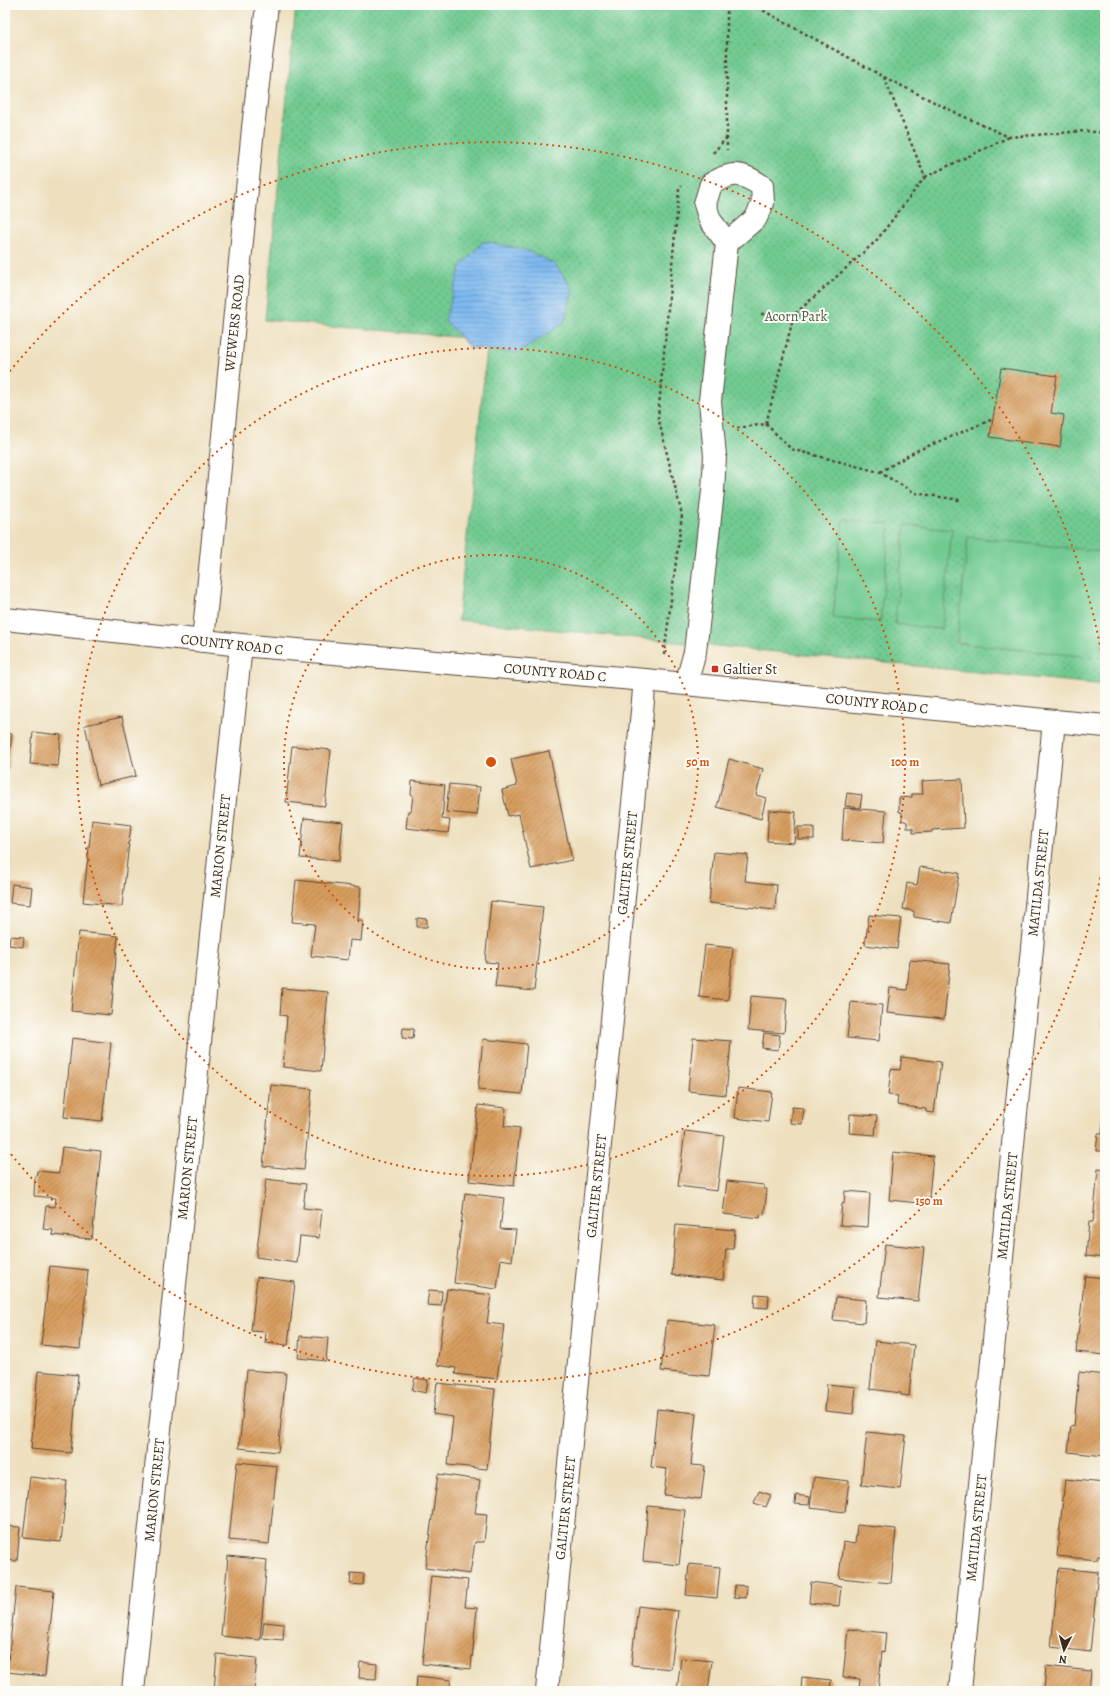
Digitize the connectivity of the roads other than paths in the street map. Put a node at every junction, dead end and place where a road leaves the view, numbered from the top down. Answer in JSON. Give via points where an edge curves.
{"nodes":[{"id":1,"x":267,"y":5,"type":"edge"},
{"id":2,"x":727,"y":243,"type":"junction"},
{"id":3,"x":5,"y":619,"type":"edge"},
{"id":4,"x":203,"y":641,"type":"junction"},
{"id":5,"x":241,"y":645,"type":"junction"},
{"id":6,"x":645,"y":680,"type":"junction"},
{"id":7,"x":686,"y":684,"type":"junction"},
{"id":8,"x":1054,"y":721,"type":"junction"},
{"id":9,"x":1105,"y":726,"type":"edge"},
{"id":10,"x":133,"y":1691,"type":"edge"},
{"id":11,"x":547,"y":1691,"type":"edge"},
{"id":12,"x":960,"y":1691,"type":"edge"}],
"edges":[{"from":1,"to":4,"type":"street","name":"WEWERS ROAD"},
{"from":2,"to":2,"type":"street","via":[[756,218],[763,203],[762,186],[746,176],[727,174],[711,184],[705,204],[710,220]]},
{"from":2,"to":7,"type":"street","via":[[710,401],[715,456],[711,506],[695,652]]},
{"from":3,"to":4,"type":"street","name":"COUNTY ROAD C"},
{"from":4,"to":5,"type":"street","name":"COUNTY ROAD C"},
{"from":5,"to":6,"type":"street","name":"COUNTY ROAD C"},
{"from":5,"to":10,"type":"street","name":"MARION STREET"},
{"from":6,"to":7,"type":"street","name":"COUNTY ROAD C"},
{"from":6,"to":11,"type":"street","name":"GALTIER STREET"},
{"from":7,"to":8,"type":"street","name":"COUNTY ROAD C"},
{"from":8,"to":9,"type":"street","name":"COUNTY ROAD C"},
{"from":8,"to":12,"type":"street","name":"MATILDA STREET"}]}
